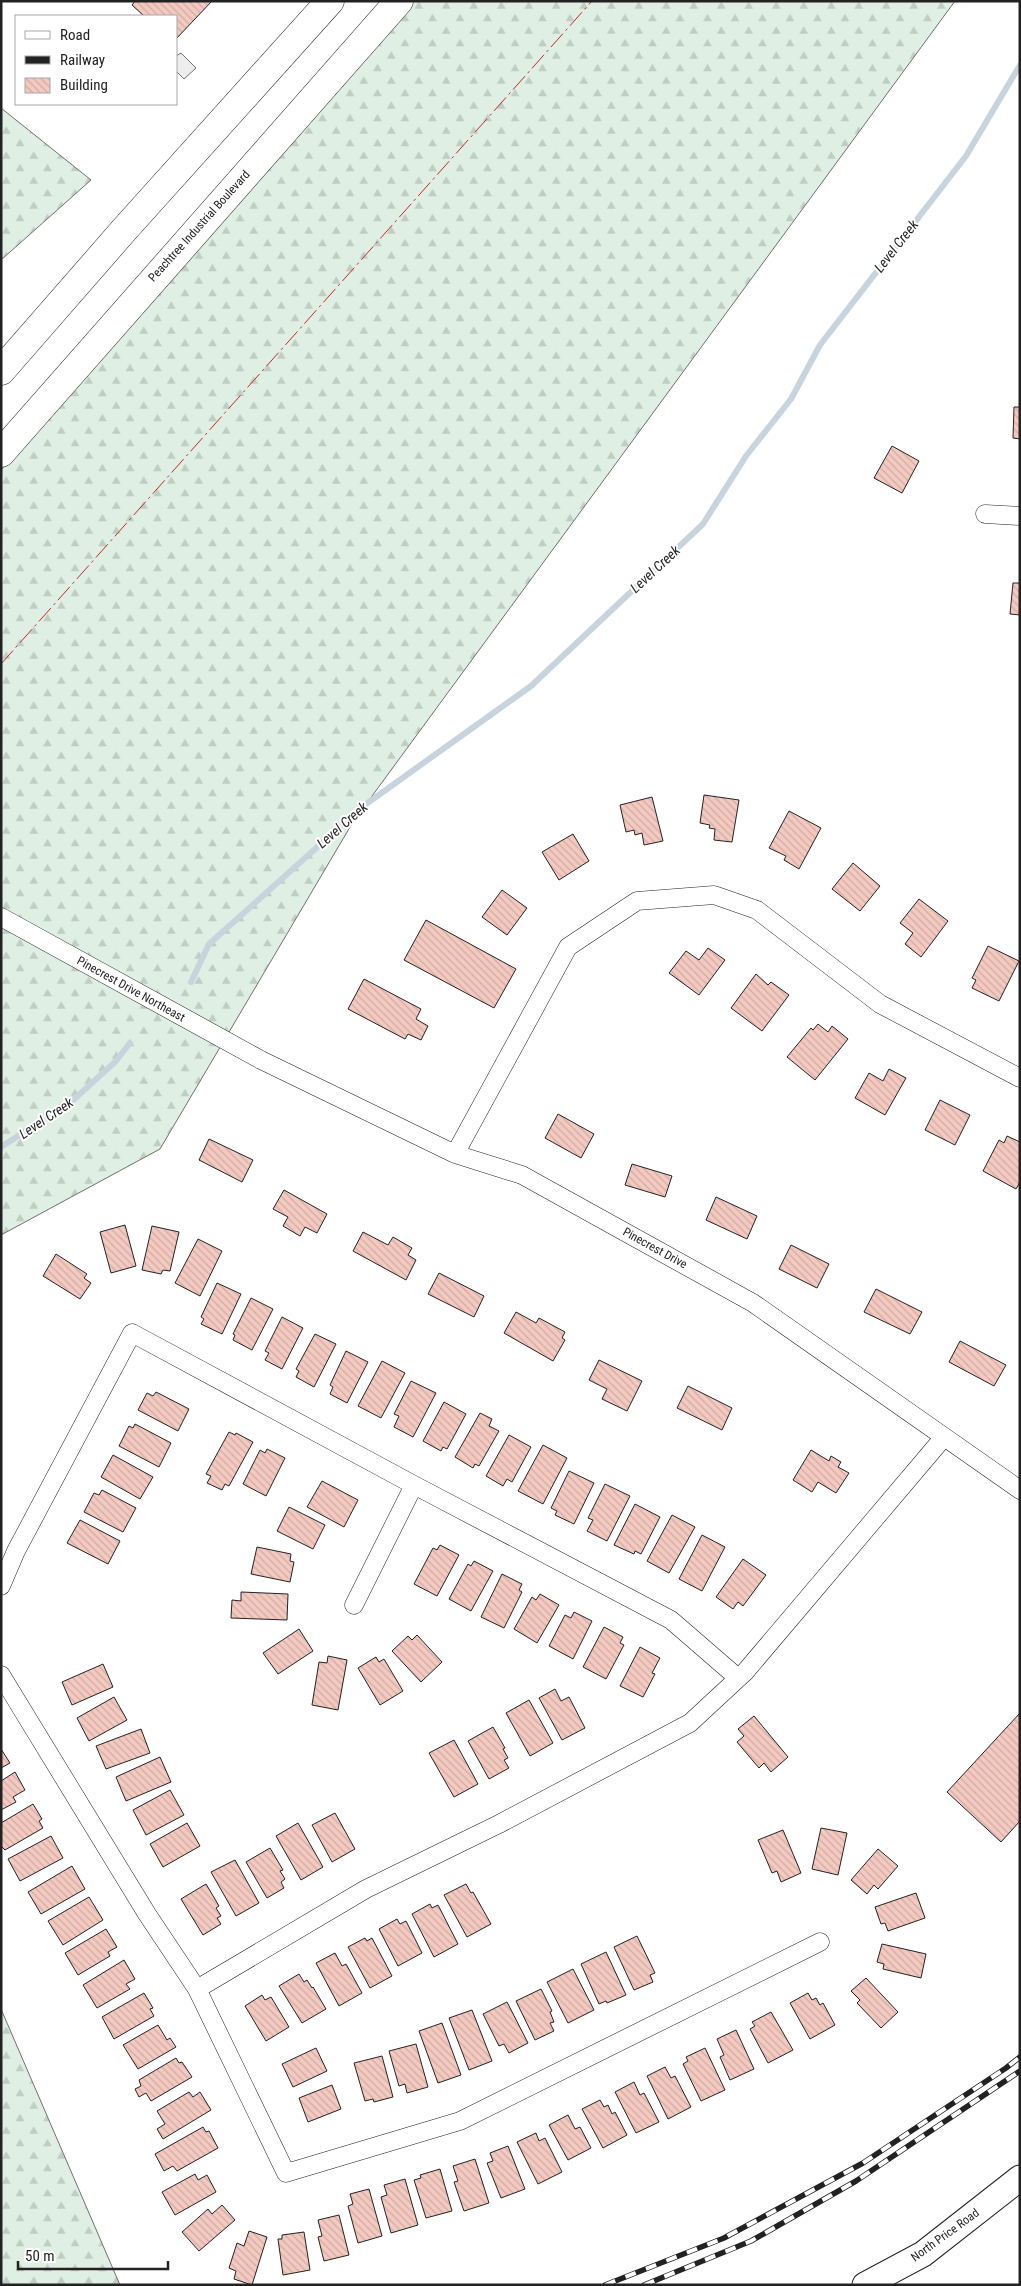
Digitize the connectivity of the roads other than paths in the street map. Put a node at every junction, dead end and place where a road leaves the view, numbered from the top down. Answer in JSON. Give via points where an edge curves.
{"nodes":[{"id":1,"x":330,"y":1,"type":"edge"},
{"id":2,"x":399,"y":1,"type":"edge"},
{"id":3,"x":1,"y":372,"type":"edge"},
{"id":4,"x":1,"y":453,"type":"edge"},
{"id":5,"x":985,"y":514,"type":"dead end"},
{"id":6,"x":1020,"y":516,"type":"edge"},
{"id":7,"x":1,"y":918,"type":"edge"},
{"id":8,"x":261,"y":1060,"type":"joint"},
{"id":9,"x":1019,"y":1077,"type":"edge"},
{"id":10,"x":454,"y":1154,"type":"junction"},
{"id":11,"x":944,"y":1437,"type":"junction"},
{"id":12,"x":414,"y":1485,"type":"junction"},
{"id":13,"x":1020,"y":1490,"type":"edge"},
{"id":14,"x":1,"y":1586,"type":"edge"},
{"id":15,"x":354,"y":1605,"type":"dead end"},
{"id":16,"x":1,"y":1675,"type":"edge"},
{"id":17,"x":738,"y":1678,"type":"junction"},
{"id":18,"x":820,"y":1942,"type":"dead end"},
{"id":19,"x":197,"y":1990,"type":"junction"},
{"id":20,"x":1020,"y":2178,"type":"edge"},
{"id":21,"x":865,"y":2285,"type":"edge"}],
"edges":[{"from":1,"to":3,"type":"highway"},
{"from":2,"to":4,"type":"highway","name":"Peachtree Industrial Boulevard"},
{"from":5,"to":6,"type":"street"},
{"from":7,"to":8,"type":"street","name":"Pinecrest Drive Northeast"},
{"from":8,"to":10,"type":"street","name":"Pinecrest Drive"},
{"from":9,"to":10,"type":"street","via":[[880,1004],[757,910],[714,896],[637,901],[568,947]]},
{"from":10,"to":11,"type":"street","name":"Pinecrest Drive","via":[[522,1175],[753,1302]]},
{"from":11,"to":13,"type":"street","name":"Pinecrest Drive"},
{"from":11,"to":17,"type":"street"},
{"from":12,"to":14,"type":"street","via":[[132,1333],[16,1551]]},
{"from":12,"to":15,"type":"street"},
{"from":12,"to":17,"type":"street","via":[[671,1620]]},
{"from":16,"to":19,"type":"street"},
{"from":17,"to":19,"type":"street","via":[[690,1723],[500,1824],[366,1889]]},
{"from":18,"to":19,"type":"street","via":[[460,2121],[286,2173]]},
{"from":20,"to":21,"type":"street","name":"North Price Road","via":[[923,2254]]}]}
